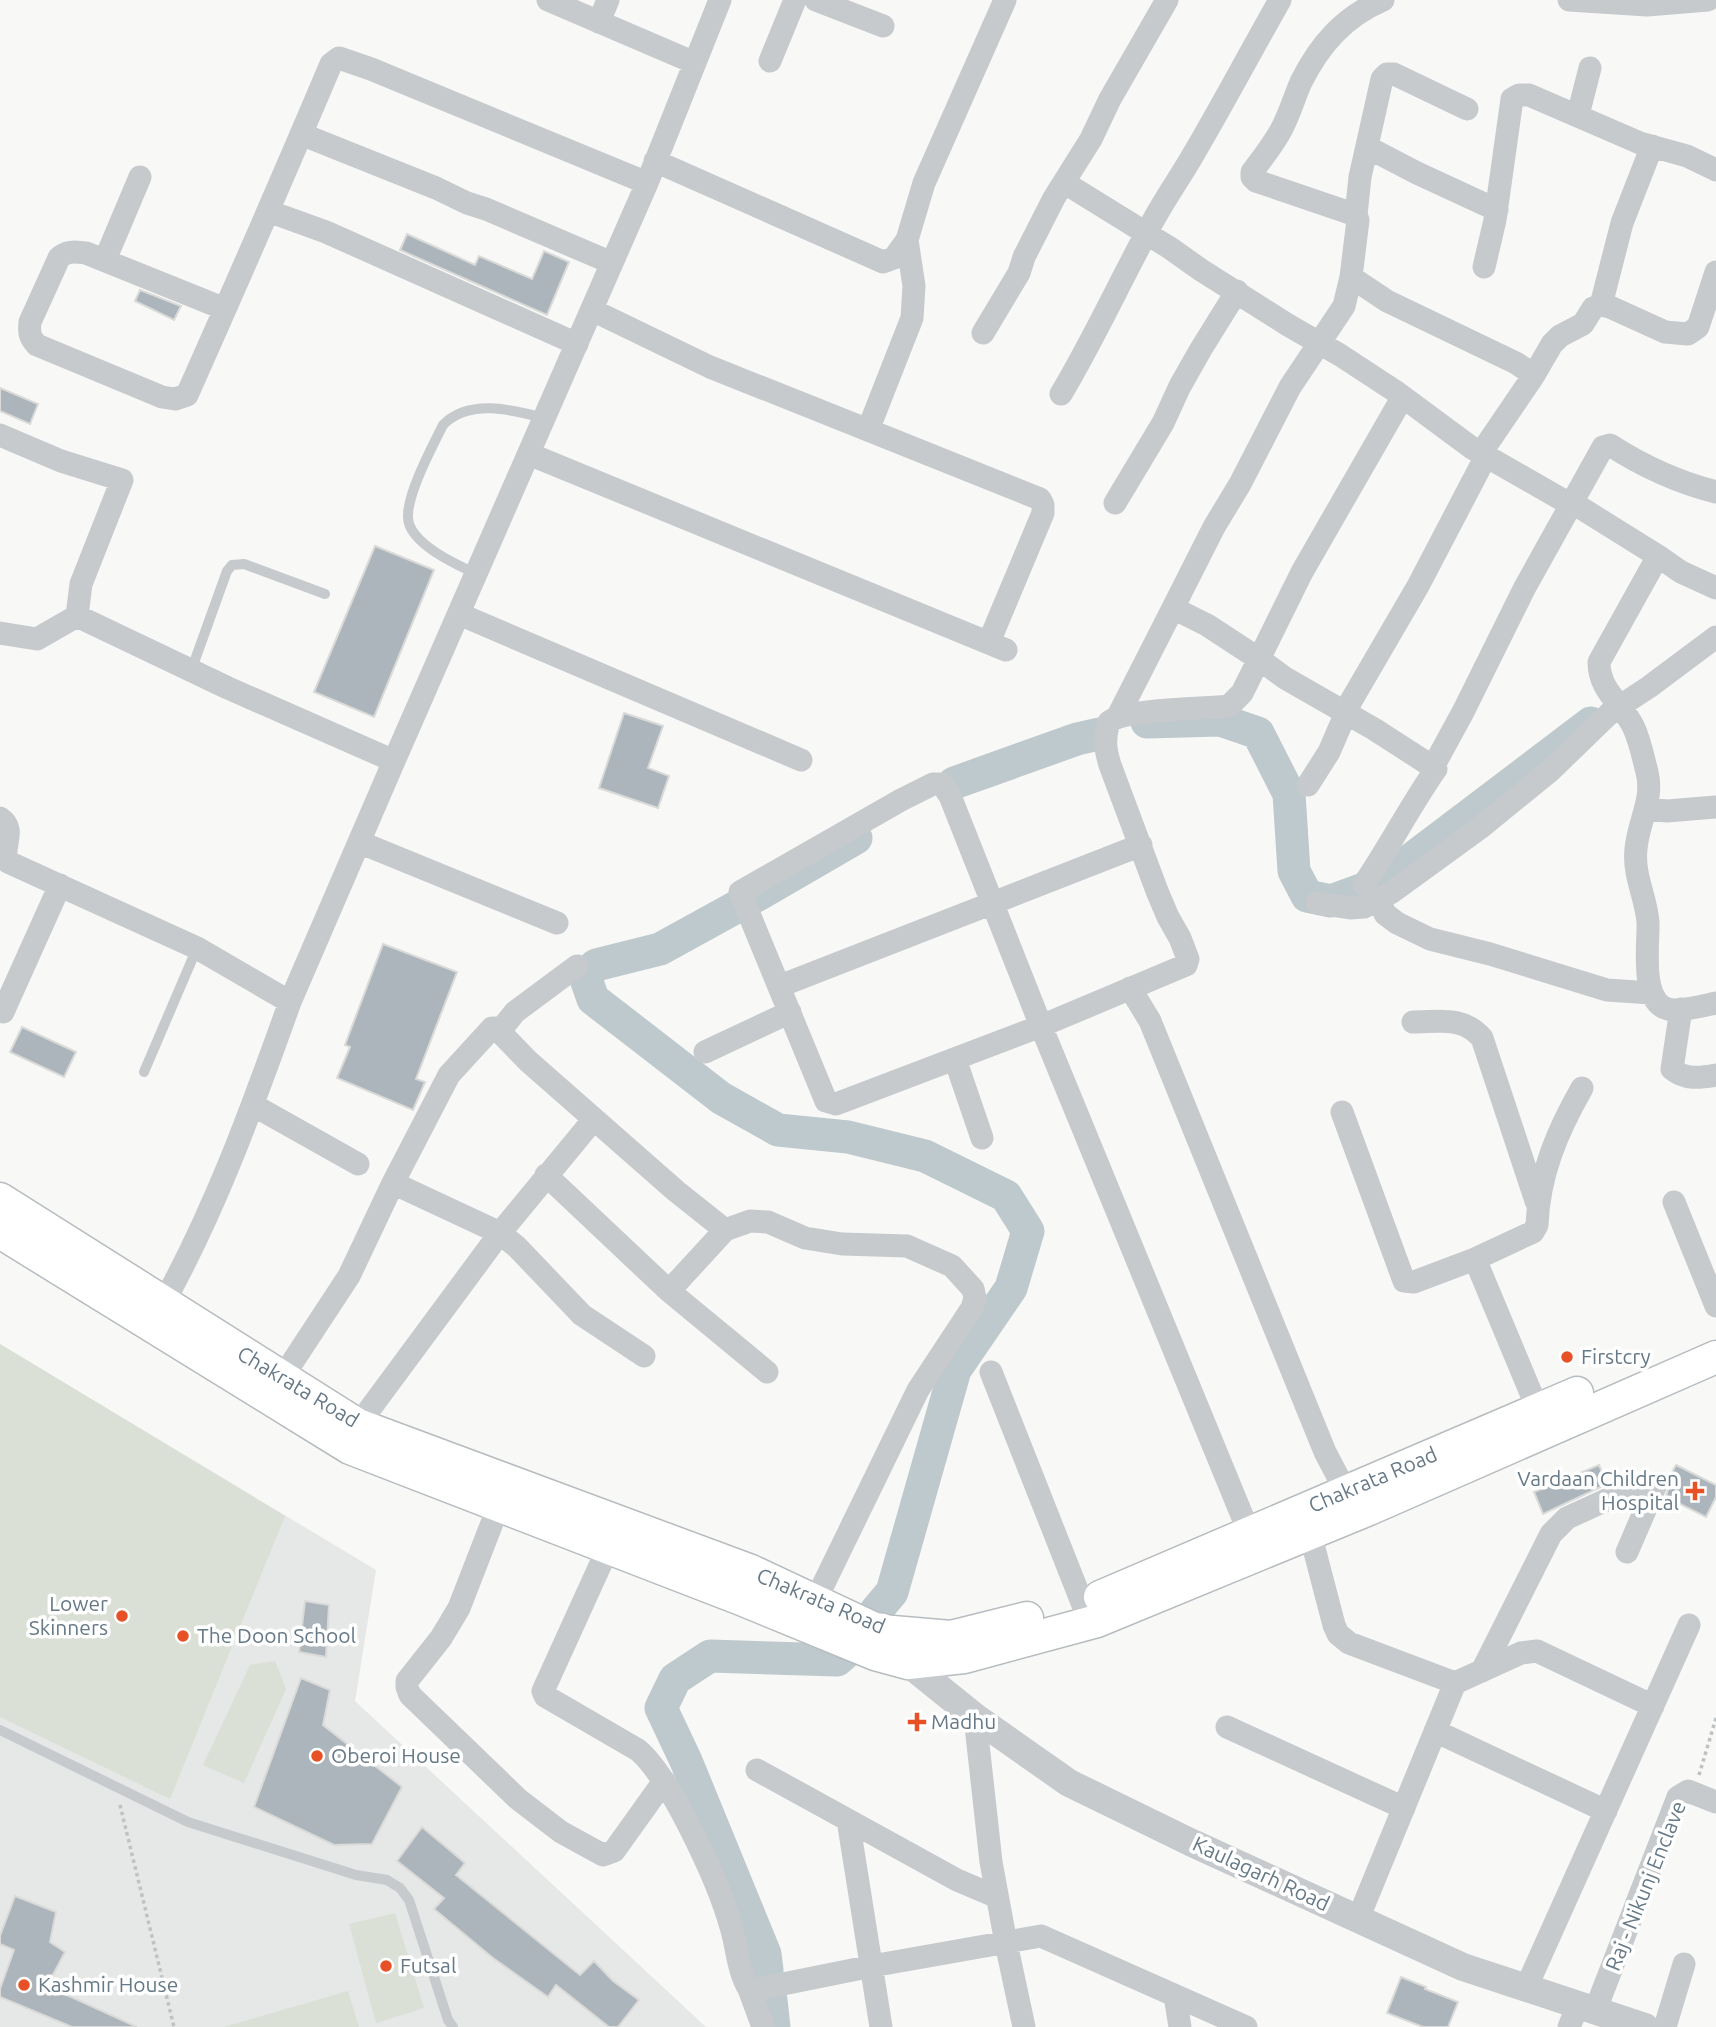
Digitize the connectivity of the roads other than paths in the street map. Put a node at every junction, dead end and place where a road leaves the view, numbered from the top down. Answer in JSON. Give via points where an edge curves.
{"nodes":[{"id":1,"x":548,"y":0,"type":"edge"},
{"id":2,"x":608,"y":0,"type":"edge"},
{"id":3,"x":720,"y":0,"type":"edge"},
{"id":4,"x":795,"y":0,"type":"edge"},
{"id":5,"x":816,"y":0,"type":"edge"},
{"id":6,"x":1005,"y":0,"type":"edge"},
{"id":7,"x":1167,"y":0,"type":"edge"},
{"id":8,"x":1280,"y":0,"type":"edge"},
{"id":9,"x":1383,"y":0,"type":"edge"},
{"id":10,"x":1570,"y":0,"type":"edge"},
{"id":11,"x":1708,"y":0,"type":"edge"},
{"id":12,"x":599,"y":22,"type":"junction"},
{"id":13,"x":883,"y":26,"type":"dead end"},
{"id":14,"x":770,"y":61,"type":"dead end"},
{"id":15,"x":695,"y":63,"type":"junction"},
{"id":16,"x":1590,"y":68,"type":"dead end"},
{"id":17,"x":1467,"y":109,"type":"dead end"},
{"id":18,"x":1577,"y":115,"type":"junction"},
{"id":19,"x":301,"y":134,"type":"junction"},
{"id":20,"x":1652,"y":146,"type":"junction"},
{"id":21,"x":1367,"y":147,"type":"junction"},
{"id":22,"x":655,"y":161,"type":"junction"},
{"id":23,"x":1716,"y":170,"type":"edge"},
{"id":24,"x":140,"y":177,"type":"dead end"},
{"id":25,"x":647,"y":183,"type":"junction"},
{"id":26,"x":1065,"y":183,"type":"junction"},
{"id":27,"x":1497,"y":210,"type":"junction"},
{"id":28,"x":268,"y":211,"type":"junction"},
{"id":29,"x":1356,"y":215,"type":"junction"},
{"id":30,"x":1147,"y":233,"type":"junction"},
{"id":31,"x":908,"y":240,"type":"junction"},
{"id":32,"x":105,"y":260,"type":"junction"},
{"id":33,"x":612,"y":263,"type":"junction"},
{"id":34,"x":1484,"y":267,"type":"dead end"},
{"id":35,"x":1716,"y":272,"type":"edge"},
{"id":36,"x":1351,"y":277,"type":"junction"},
{"id":37,"x":1237,"y":291,"type":"junction"},
{"id":38,"x":1601,"y":305,"type":"junction"},
{"id":39,"x":225,"y":309,"type":"junction"},
{"id":40,"x":592,"y":310,"type":"junction"},
{"id":41,"x":983,"y":332,"type":"dead end"},
{"id":42,"x":1320,"y":342,"type":"junction"},
{"id":43,"x":577,"y":344,"type":"junction"},
{"id":44,"x":1534,"y":375,"type":"junction"},
{"id":45,"x":1061,"y":394,"type":"dead end"},
{"id":46,"x":1402,"y":397,"type":"junction"},
{"id":47,"x":544,"y":418,"type":"junction"},
{"id":48,"x":868,"y":430,"type":"junction"},
{"id":49,"x":0,"y":435,"type":"edge"},
{"id":50,"x":529,"y":454,"type":"junction"},
{"id":51,"x":1483,"y":454,"type":"junction"},
{"id":52,"x":1716,"y":492,"type":"edge"},
{"id":53,"x":1115,"y":503,"type":"dead end"},
{"id":54,"x":1573,"y":503,"type":"junction"},
{"id":55,"x":1658,"y":556,"type":"junction"},
{"id":56,"x":477,"y":574,"type":"junction"},
{"id":57,"x":1716,"y":588,"type":"edge"},
{"id":58,"x":325,"y":594,"type":"dead end"},
{"id":59,"x":1172,"y":608,"type":"junction"},
{"id":60,"x":460,"y":614,"type":"junction"},
{"id":61,"x":77,"y":616,"type":"junction"},
{"id":62,"x":0,"y":634,"type":"edge"},
{"id":63,"x":1716,"y":637,"type":"edge"},
{"id":64,"x":1259,"y":659,"type":"junction"},
{"id":65,"x":191,"y":671,"type":"junction"},
{"id":66,"x":1619,"y":706,"type":"junction"},
{"id":67,"x":1345,"y":713,"type":"junction"},
{"id":68,"x":1118,"y":716,"type":"junction"},
{"id":69,"x":801,"y":760,"type":"dead end"},
{"id":70,"x":394,"y":761,"type":"junction"},
{"id":71,"x":1433,"y":767,"type":"junction"},
{"id":72,"x":1308,"y":785,"type":"dead end"},
{"id":73,"x":1716,"y":807,"type":"edge"},
{"id":74,"x":1647,"y":809,"type":"junction"},
{"id":75,"x":0,"y":818,"type":"edge"},
{"id":76,"x":359,"y":842,"type":"junction"},
{"id":77,"x":1141,"y":845,"type":"junction"},
{"id":78,"x":60,"y":884,"type":"junction"},
{"id":79,"x":1372,"y":892,"type":"junction"},
{"id":80,"x":1317,"y":902,"type":"dead end"},
{"id":81,"x":992,"y":903,"type":"junction"},
{"id":82,"x":557,"y":923,"type":"dead end"},
{"id":83,"x":197,"y":948,"type":"junction"},
{"id":84,"x":576,"y":966,"type":"dead end"},
{"id":85,"x":780,"y":986,"type":"junction"},
{"id":86,"x":1130,"y":988,"type":"junction"},
{"id":87,"x":1651,"y":993,"type":"junction"},
{"id":88,"x":290,"y":1002,"type":"junction"},
{"id":89,"x":1716,"y":1003,"type":"edge"},
{"id":90,"x":1681,"y":1009,"type":"junction"},
{"id":91,"x":3,"y":1012,"type":"dead end"},
{"id":92,"x":790,"y":1012,"type":"junction"},
{"id":93,"x":1413,"y":1022,"type":"dead end"},
{"id":94,"x":1041,"y":1026,"type":"junction"},
{"id":95,"x":499,"y":1032,"type":"junction"},
{"id":96,"x":705,"y":1052,"type":"dead end"},
{"id":97,"x":955,"y":1059,"type":"junction"},
{"id":98,"x":144,"y":1072,"type":"dead end"},
{"id":99,"x":1716,"y":1075,"type":"edge"},
{"id":100,"x":1582,"y":1088,"type":"dead end"},
{"id":101,"x":253,"y":1105,"type":"junction"},
{"id":102,"x":1342,"y":1112,"type":"dead end"},
{"id":103,"x":594,"y":1119,"type":"junction"},
{"id":104,"x":982,"y":1138,"type":"dead end"},
{"id":105,"x":358,"y":1164,"type":"dead end"},
{"id":106,"x":546,"y":1175,"type":"junction"},
{"id":107,"x":393,"y":1183,"type":"junction"},
{"id":108,"x":0,"y":1199,"type":"edge"},
{"id":109,"x":1674,"y":1202,"type":"dead end"},
{"id":110,"x":1538,"y":1207,"type":"junction"},
{"id":111,"x":725,"y":1230,"type":"junction"},
{"id":112,"x":0,"y":1232,"type":"edge"},
{"id":113,"x":500,"y":1233,"type":"junction"},
{"id":114,"x":1475,"y":1259,"type":"junction"},
{"id":115,"x":670,"y":1291,"type":"junction"},
{"id":116,"x":1716,"y":1306,"type":"edge"},
{"id":117,"x":157,"y":1314,"type":"junction"},
{"id":118,"x":1716,"y":1333,"type":"edge"},
{"id":119,"x":644,"y":1356,"type":"dead end"},
{"id":120,"x":1716,"y":1357,"type":"edge"},
{"id":121,"x":767,"y":1372,"type":"dead end"},
{"id":122,"x":991,"y":1372,"type":"dead end"},
{"id":123,"x":282,"y":1378,"type":"junction"},
{"id":124,"x":1538,"y":1410,"type":"junction"},
{"id":125,"x":358,"y":1425,"type":"junction"},
{"id":126,"x":1346,"y":1492,"type":"junction"},
{"id":127,"x":499,"y":1505,"type":"junction"},
{"id":128,"x":1310,"y":1533,"type":"junction"},
{"id":129,"x":1254,"y":1543,"type":"junction"},
{"id":130,"x":608,"y":1548,"type":"junction"},
{"id":131,"x":1626,"y":1552,"type":"dead end"},
{"id":132,"x":1083,"y":1605,"type":"junction"},
{"id":133,"x":809,"y":1613,"type":"junction"},
{"id":134,"x":1689,"y":1625,"type":"dead end"},
{"id":135,"x":880,"y":1631,"type":"junction"},
{"id":136,"x":908,"y":1663,"type":"junction"},
{"id":137,"x":1482,"y":1671,"type":"junction"},
{"id":138,"x":1455,"y":1683,"type":"junction"},
{"id":139,"x":1653,"y":1706,"type":"junction"},
{"id":140,"x":975,"y":1717,"type":"junction"},
{"id":141,"x":1227,"y":1727,"type":"dead end"},
{"id":142,"x":0,"y":1730,"type":"edge"},
{"id":143,"x":1435,"y":1731,"type":"junction"},
{"id":144,"x":757,"y":1770,"type":"dead end"},
{"id":145,"x":664,"y":1782,"type":"junction"},
{"id":146,"x":1706,"y":1798,"type":"edge"},
{"id":147,"x":1404,"y":1808,"type":"junction"},
{"id":148,"x":1606,"y":1811,"type":"junction"},
{"id":149,"x":848,"y":1820,"type":"junction"},
{"id":150,"x":998,"y":1897,"type":"junction"},
{"id":151,"x":1358,"y":1919,"type":"junction"},
{"id":152,"x":1006,"y":1944,"type":"junction"},
{"id":153,"x":1684,"y":1964,"type":"dead end"},
{"id":154,"x":872,"y":1966,"type":"junction"},
{"id":155,"x":1526,"y":1988,"type":"junction"},
{"id":156,"x":749,"y":1989,"type":"junction"},
{"id":157,"x":1175,"y":1996,"type":"junction"},
{"id":158,"x":1581,"y":2014,"type":"edge"},
{"id":159,"x":453,"y":2027,"type":"edge"},
{"id":160,"x":763,"y":2027,"type":"edge"},
{"id":161,"x":881,"y":2027,"type":"edge"},
{"id":162,"x":1024,"y":2027,"type":"edge"},
{"id":163,"x":1180,"y":2027,"type":"edge"},
{"id":164,"x":1246,"y":2027,"type":"edge"},
{"id":165,"x":1645,"y":2027,"type":"edge"},
{"id":166,"x":1665,"y":2027,"type":"edge"}],
"edges":[{"from":1,"to":12,"type":"street"},
{"from":2,"to":12,"type":"street"},
{"from":3,"to":15,"type":"street"},
{"from":4,"to":14,"type":"street"},
{"from":5,"to":13,"type":"street"},
{"from":6,"to":31,"type":"street","via":[[924,183]]},
{"from":7,"to":26,"type":"street"},
{"from":8,"to":30,"type":"street"},
{"from":9,"to":29,"type":"street","via":[[1343,22],[1332,35],[1302,80],[1281,131],[1252,172],[1256,181]]},
{"from":10,"to":11,"type":"street","via":[[1647,5]]},
{"from":12,"to":15,"type":"street"},
{"from":15,"to":22,"type":"street"},
{"from":16,"to":18,"type":"street"},
{"from":17,"to":21,"type":"street","via":[[1387,74],[1382,79]]},
{"from":18,"to":20,"type":"street"},
{"from":18,"to":27,"type":"street","via":[[1529,95],[1512,99]]},
{"from":19,"to":25,"type":"street","via":[[331,64],[344,58]]},
{"from":19,"to":28,"type":"street"},
{"from":19,"to":33,"type":"street"},
{"from":20,"to":23,"type":"street"},
{"from":20,"to":38,"type":"street","via":[[1622,223]]},
{"from":21,"to":27,"type":"street"},
{"from":21,"to":29,"type":"street"},
{"from":22,"to":25,"type":"street"},
{"from":22,"to":31,"type":"street","via":[[883,262],[894,258]]},
{"from":24,"to":32,"type":"street"},
{"from":25,"to":33,"type":"street"},
{"from":26,"to":30,"type":"street"},
{"from":26,"to":41,"type":"street"},
{"from":27,"to":34,"type":"street"},
{"from":28,"to":39,"type":"street"},
{"from":28,"to":43,"type":"street","via":[[326,232]]},
{"from":29,"to":36,"type":"street"},
{"from":30,"to":37,"type":"street"},
{"from":30,"to":45,"type":"street"},
{"from":31,"to":48,"type":"street","via":[[914,286],[912,318]]},
{"from":32,"to":39,"type":"street"},
{"from":32,"to":39,"type":"street","via":[[69,252],[59,258],[30,322],[31,339],[37,345],[175,400],[187,395]]},
{"from":33,"to":40,"type":"street"},
{"from":35,"to":38,"type":"street","via":[[1699,327],[1688,334],[1665,332]]},
{"from":36,"to":42,"type":"street","via":[[1343,306]]},
{"from":36,"to":44,"type":"street","via":[[1387,302]]},
{"from":37,"to":42,"type":"street"},
{"from":37,"to":53,"type":"street"},
{"from":38,"to":44,"type":"street","via":[[1592,308],[1583,324],[1552,344]]},
{"from":40,"to":43,"type":"street"},
{"from":40,"to":48,"type":"street","via":[[710,366]]},
{"from":42,"to":46,"type":"street"},
{"from":42,"to":59,"type":"street","via":[[1290,387]]},
{"from":43,"to":47,"type":"street"},
{"from":44,"to":51,"type":"street"},
{"from":46,"to":51,"type":"street"},
{"from":46,"to":64,"type":"street","via":[[1302,572]]},
{"from":47,"to":50,"type":"street"},
{"from":47,"to":56,"type":"lane","via":[[477,409],[450,418],[417,483],[407,518],[411,528],[448,561]]},
{"from":48,"to":50,"type":"street","via":[[1040,499],[1043,513],[997,646]]},
{"from":49,"to":61,"type":"street","via":[[122,480],[81,584]]},
{"from":50,"to":56,"type":"street"},
{"from":51,"to":54,"type":"street"},
{"from":51,"to":67,"type":"street","via":[[1418,586]]},
{"from":52,"to":54,"type":"street","via":[[1665,477],[1605,445]]},
{"from":54,"to":55,"type":"street"},
{"from":54,"to":71,"type":"street"},
{"from":55,"to":57,"type":"street"},
{"from":55,"to":66,"type":"street","via":[[1600,662],[1599,675]]},
{"from":56,"to":60,"type":"street"},
{"from":58,"to":65,"type":"lane","via":[[244,564],[232,565]]},
{"from":59,"to":64,"type":"street"},
{"from":59,"to":68,"type":"street"},
{"from":60,"to":69,"type":"street"},
{"from":60,"to":70,"type":"street"},
{"from":61,"to":62,"type":"street","via":[[37,639]]},
{"from":61,"to":65,"type":"street"},
{"from":63,"to":66,"type":"street"},
{"from":64,"to":67,"type":"street"},
{"from":64,"to":68,"type":"street","via":[[1242,693],[1229,706]]},
{"from":65,"to":70,"type":"street"},
{"from":66,"to":74,"type":"street","via":[[1639,743],[1647,773]]},
{"from":66,"to":79,"type":"street","via":[[1480,828]]},
{"from":67,"to":71,"type":"street"},
{"from":67,"to":72,"type":"street","via":[[1329,752]]},
{"from":68,"to":77,"type":"street","via":[[1108,722],[1104,747]]},
{"from":70,"to":76,"type":"street"},
{"from":71,"to":79,"type":"street","via":[[1436,769],[1386,853]]},
{"from":73,"to":74,"type":"street"},
{"from":74,"to":87,"type":"street","via":[[1635,853],[1648,922]]},
{"from":75,"to":78,"type":"street","via":[[9,829],[4,857],[8,862]]},
{"from":76,"to":82,"type":"street"},
{"from":76,"to":88,"type":"street"},
{"from":77,"to":81,"type":"street"},
{"from":77,"to":86,"type":"street","via":[[1188,963]]},
{"from":78,"to":83,"type":"street"},
{"from":78,"to":91,"type":"street"},
{"from":79,"to":80,"type":"street","via":[[1364,907]]},
{"from":79,"to":87,"type":"street","via":[[1385,914],[1430,939],[1607,990]]},
{"from":81,"to":85,"type":"street"},
{"from":81,"to":85,"type":"street","via":[[950,796],[942,784],[933,784],[740,892]]},
{"from":81,"to":94,"type":"street"},
{"from":83,"to":88,"type":"street"},
{"from":83,"to":98,"type":"lane"},
{"from":84,"to":95,"type":"street","via":[[515,1012]]},
{"from":85,"to":92,"type":"street"},
{"from":86,"to":94,"type":"street"},
{"from":86,"to":126,"type":"street","via":[[1150,1021],[1325,1452]]},
{"from":87,"to":90,"type":"street","via":[[1671,1010]]},
{"from":88,"to":101,"type":"street"},
{"from":89,"to":90,"type":"street"},
{"from":90,"to":99,"type":"street","via":[[1672,1069],[1686,1077]]},
{"from":92,"to":96,"type":"street"},
{"from":92,"to":97,"type":"street","via":[[830,1104]]},
{"from":93,"to":110,"type":"street","via":[[1453,1021],[1472,1027],[1482,1038]]},
{"from":94,"to":97,"type":"street"},
{"from":94,"to":129,"type":"street"},
{"from":95,"to":103,"type":"street"},
{"from":95,"to":107,"type":"street","via":[[492,1028],[454,1066]]},
{"from":97,"to":104,"type":"street"},
{"from":100,"to":110,"type":"street","via":[[1559,1129],[1545,1167]]},
{"from":101,"to":105,"type":"street"},
{"from":101,"to":117,"type":"street","via":[[189,1255]]},
{"from":102,"to":114,"type":"street","via":[[1404,1281],[1414,1282]]},
{"from":103,"to":106,"type":"street"},
{"from":103,"to":111,"type":"street"},
{"from":106,"to":113,"type":"street"},
{"from":106,"to":115,"type":"street"},
{"from":107,"to":113,"type":"street"},
{"from":107,"to":123,"type":"street","via":[[349,1276]]},
{"from":108,"to":117,"type":"main road","name":"Chakrata Road"},
{"from":109,"to":116,"type":"street"},
{"from":110,"to":114,"type":"street","via":[[1533,1231]]},
{"from":111,"to":115,"type":"street"},
{"from":111,"to":133,"type":"street","via":[[750,1221],[768,1222],[805,1238],[907,1246],[952,1266],[973,1289],[975,1298],[918,1390]]},
{"from":112,"to":117,"type":"main road","name":"Chakrata Road"},
{"from":113,"to":119,"type":"street","via":[[582,1315]]},
{"from":113,"to":125,"type":"street"},
{"from":114,"to":124,"type":"street"},
{"from":115,"to":121,"type":"street"},
{"from":117,"to":123,"type":"main road","name":"Chakrata Road"},
{"from":117,"to":127,"type":"main road","name":"Chakrata Road","via":[[350,1448]]},
{"from":118,"to":124,"type":"main road","name":"Chakrata Road"},
{"from":120,"to":128,"type":"main road","name":"Chakrata Road"},
{"from":122,"to":132,"type":"street"},
{"from":123,"to":125,"type":"main road","name":"Chakrata Road"},
{"from":124,"to":126,"type":"main road","name":"Chakrata Road"},
{"from":125,"to":133,"type":"main road","name":"Chakrata Road","via":[[751,1571]]},
{"from":126,"to":129,"type":"main road","name":"Chakrata Road"},
{"from":127,"to":130,"type":"main road","name":"Chakrata Road"},
{"from":127,"to":145,"type":"street","via":[[459,1608],[442,1638],[407,1681],[410,1695],[518,1799],[561,1832],[603,1855],[614,1851]]},
{"from":128,"to":129,"type":"main road","name":"Chakrata Road"},
{"from":128,"to":138,"type":"street","via":[[1338,1634],[1349,1643]]},
{"from":129,"to":132,"type":"main road","name":"Chakrata Road"},
{"from":129,"to":136,"type":"main road","name":"Chakrata Road","via":[[1097,1621],[964,1657]]},
{"from":130,"to":133,"type":"main road","name":"Chakrata Road"},
{"from":130,"to":145,"type":"street","via":[[543,1691],[638,1750]]},
{"from":131,"to":137,"type":"street","via":[[1655,1487],[1635,1487],[1567,1518],[1551,1534]]},
{"from":132,"to":135,"type":"main road","name":"Chakrata Road","via":[[951,1637]]},
{"from":133,"to":135,"type":"main road","name":"Chakrata Road"},
{"from":133,"to":136,"type":"main road","name":"Chakrata Road","via":[[875,1654]]},
{"from":134,"to":139,"type":"street"},
{"from":135,"to":136,"type":"street","name":"Kaulagarh Road"},
{"from":136,"to":140,"type":"street","name":"Kaulagarh Road"},
{"from":137,"to":138,"type":"street"},
{"from":137,"to":139,"type":"street","via":[[1521,1653],[1537,1651]]},
{"from":138,"to":143,"type":"street"},
{"from":139,"to":148,"type":"street"},
{"from":140,"to":150,"type":"street"},
{"from":140,"to":151,"type":"street","name":"Kaulagarh Road","via":[[1069,1783]]},
{"from":141,"to":147,"type":"street"},
{"from":142,"to":159,"type":"lane","via":[[188,1822],[356,1875],[387,1880],[400,1888],[409,1900]]},
{"from":143,"to":147,"type":"street"},
{"from":143,"to":148,"type":"street"},
{"from":144,"to":149,"type":"street"},
{"from":145,"to":156,"type":"street","via":[[711,1873]]},
{"from":146,"to":158,"type":"street","name":"Raj - Nikunj Enclave","via":[[1688,1791],[1678,1797]]},
{"from":147,"to":151,"type":"street"},
{"from":148,"to":155,"type":"street"},
{"from":149,"to":150,"type":"street","via":[[957,1880]]},
{"from":149,"to":154,"type":"street"},
{"from":150,"to":152,"type":"street"},
{"from":151,"to":155,"type":"street","name":"Kaulagarh Road","via":[[1463,1968]]},
{"from":152,"to":154,"type":"street"},
{"from":152,"to":157,"type":"street","via":[[1041,1936]]},
{"from":152,"to":162,"type":"street"},
{"from":153,"to":166,"type":"street"},
{"from":154,"to":156,"type":"street"},
{"from":154,"to":161,"type":"street"},
{"from":155,"to":158,"type":"street","name":"Kaulagarh Road"},
{"from":156,"to":160,"type":"street"},
{"from":157,"to":163,"type":"street"},
{"from":157,"to":164,"type":"street"},
{"from":158,"to":165,"type":"street","name":"Kaulagarh Road"}]}
